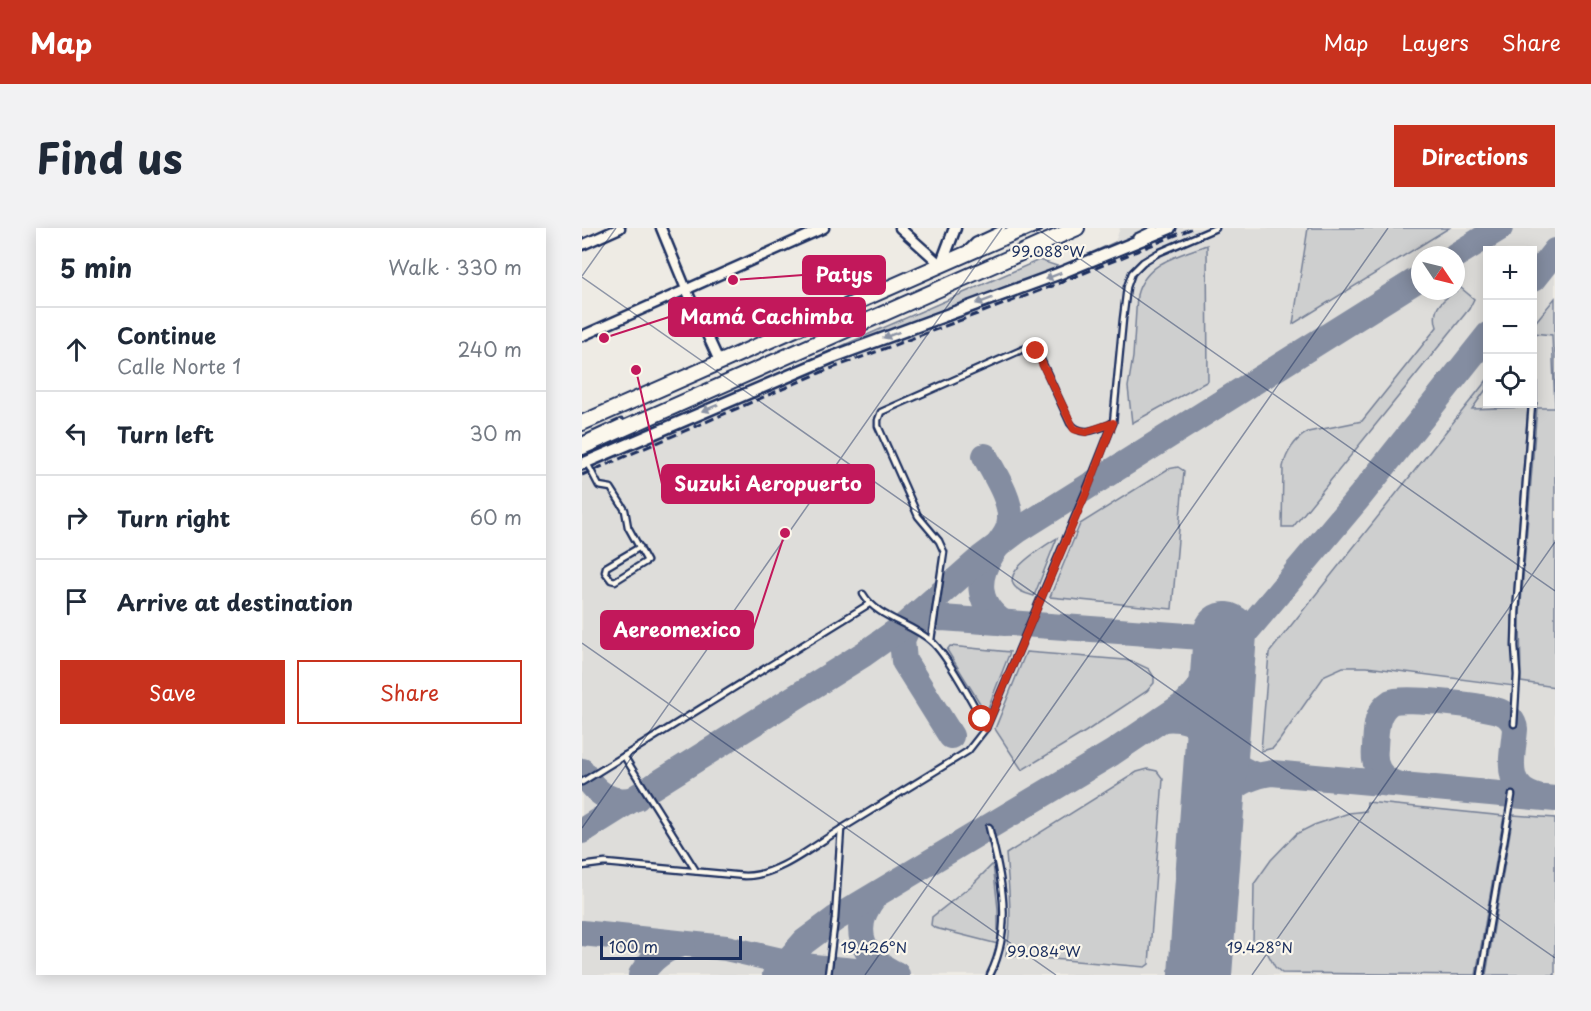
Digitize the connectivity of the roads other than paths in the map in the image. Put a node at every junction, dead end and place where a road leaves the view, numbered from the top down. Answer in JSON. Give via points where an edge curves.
{"nodes":[{"id":1,"x":620,"y":228,"type":"edge"},
{"id":2,"x":661,"y":228,"type":"edge"},
{"id":3,"x":824,"y":228,"type":"edge"},
{"id":4,"x":900,"y":228,"type":"edge"},
{"id":5,"x":955,"y":228,"type":"edge"},
{"id":6,"x":1003,"y":228,"type":"edge"},
{"id":7,"x":1025,"y":228,"type":"edge"},
{"id":8,"x":1040,"y":228,"type":"edge"},
{"id":9,"x":1064,"y":228,"type":"edge"},
{"id":10,"x":1077,"y":228,"type":"edge"},
{"id":11,"x":1155,"y":228,"type":"edge"},
{"id":12,"x":1170,"y":228,"type":"edge"},
{"id":13,"x":1216,"y":228,"type":"edge"},
{"id":14,"x":582,"y":245,"type":"edge"},
{"id":15,"x":1123,"y":248,"type":"junction"},
{"id":16,"x":963,"y":255,"type":"junction"},
{"id":17,"x":941,"y":265,"type":"junction"},
{"id":18,"x":686,"y":289,"type":"junction"},
{"id":19,"x":582,"y":336,"type":"edge"},
{"id":20,"x":720,"y":363,"type":"junction"},
{"id":21,"x":1532,"y":408,"type":"edge"},
{"id":22,"x":648,"y":411,"type":"dead end"},
{"id":23,"x":626,"y":420,"type":"dead end"},
{"id":24,"x":582,"y":423,"type":"edge"},
{"id":25,"x":1113,"y":423,"type":"junction"},
{"id":26,"x":582,"y":430,"type":"edge"},
{"id":27,"x":582,"y":440,"type":"edge"},
{"id":28,"x":582,"y":447,"type":"edge"},
{"id":29,"x":584,"y":463,"type":"edge"},
{"id":30,"x":640,"y":548,"type":"junction"},
{"id":31,"x":863,"y":594,"type":"dead end"},
{"id":32,"x":869,"y":604,"type":"junction"},
{"id":33,"x":931,"y":640,"type":"junction"},
{"id":34,"x":1514,"y":724,"type":"dead end"},
{"id":35,"x":986,"y":728,"type":"junction"},
{"id":36,"x":624,"y":756,"type":"junction"},
{"id":37,"x":582,"y":782,"type":"edge"},
{"id":38,"x":1512,"y":795,"type":"dead end"},
{"id":39,"x":989,"y":826,"type":"dead end"},
{"id":40,"x":841,"y":830,"type":"junction"},
{"id":41,"x":582,"y":866,"type":"edge"},
{"id":42,"x":696,"y":871,"type":"junction"},
{"id":43,"x":828,"y":975,"type":"edge"},
{"id":44,"x":990,"y":975,"type":"edge"},
{"id":45,"x":1481,"y":975,"type":"edge"}],
"edges":[{"from":1,"to":14,"type":"street"},
{"from":2,"to":18,"type":"street"},
{"from":3,"to":18,"type":"street"},
{"from":4,"to":17,"type":"street"},
{"from":5,"to":17,"type":"street"},
{"from":6,"to":16,"type":"lane","via":[[975,241]]},
{"from":7,"to":16,"type":"main road"},
{"from":8,"to":26,"type":"lane"},
{"from":9,"to":22,"type":"lane"},
{"from":10,"to":28,"type":"main road"},
{"from":11,"to":15,"type":"lane"},
{"from":12,"to":15,"type":"street"},
{"from":13,"to":25,"type":"lane","via":[[1158,253],[1132,273],[1127,286]]},
{"from":15,"to":29,"type":"street","one_way":true,"via":[[833,357]]},
{"from":16,"to":17,"type":"main road"},
{"from":17,"to":20,"type":"main road"},
{"from":18,"to":19,"type":"street"},
{"from":18,"to":20,"type":"street"},
{"from":20,"to":24,"type":"main road"},
{"from":21,"to":34,"type":"lane","via":[[1516,612]]},
{"from":23,"to":27,"type":"lane"},
{"from":25,"to":33,"type":"lane","via":[[1086,432],[1074,429],[1038,353],[1026,348],[881,412],[878,426],[918,516],[944,552]]},
{"from":25,"to":35,"type":"lane"},
{"from":29,"to":30,"type":"lane","via":[[599,486],[611,488],[625,510],[628,527]]},
{"from":30,"to":30,"type":"lane","via":[[606,567],[610,580],[615,581],[646,562]]},
{"from":31,"to":32,"type":"lane"},
{"from":32,"to":33,"type":"lane"},
{"from":32,"to":36,"type":"lane"},
{"from":33,"to":35,"type":"lane"},
{"from":35,"to":40,"type":"lane","via":[[968,751]]},
{"from":36,"to":37,"type":"lane"},
{"from":36,"to":42,"type":"lane"},
{"from":38,"to":45,"type":"lane"},
{"from":39,"to":44,"type":"lane","via":[[1002,878],[1004,918],[997,961]]},
{"from":40,"to":42,"type":"lane","via":[[760,875]]},
{"from":40,"to":43,"type":"lane"},
{"from":41,"to":42,"type":"lane","via":[[605,863]]}]}
